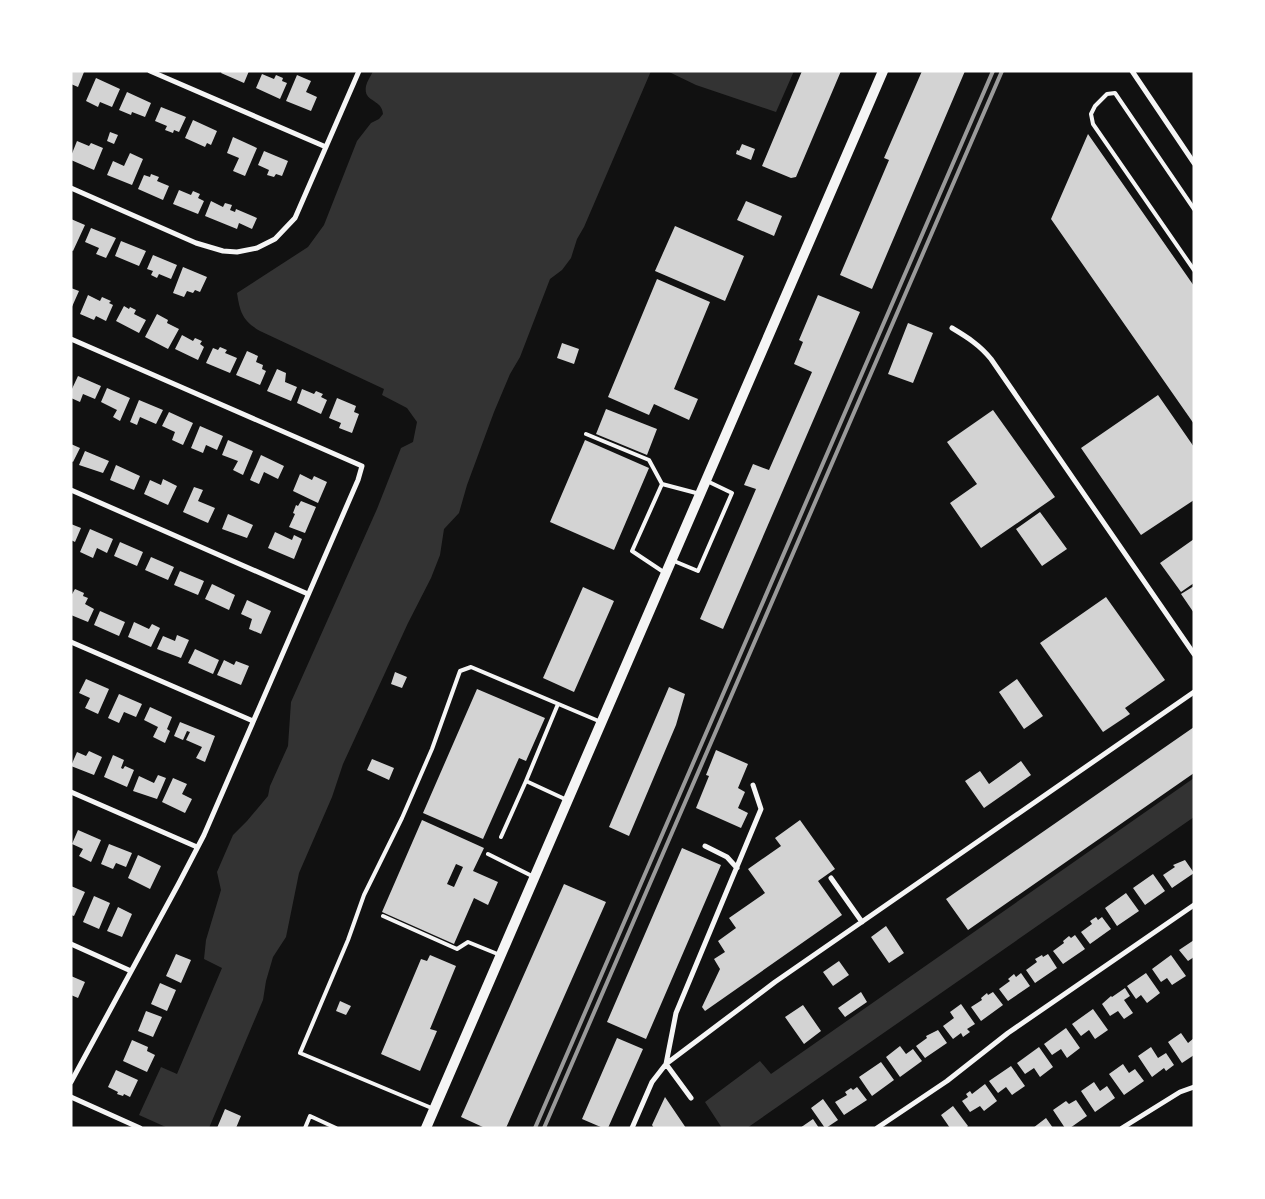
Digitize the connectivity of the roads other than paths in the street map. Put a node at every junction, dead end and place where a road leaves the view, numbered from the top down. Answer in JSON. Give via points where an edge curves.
{"nodes":[{"id":1,"x":150,"y":71,"type":"edge"},
{"id":2,"x":358,"y":71,"type":"edge"},
{"id":3,"x":883,"y":71,"type":"edge"},
{"id":4,"x":1132,"y":71,"type":"edge"},
{"id":5,"x":326,"y":147,"type":"junction"},
{"id":6,"x":1194,"y":163,"type":"edge"},
{"id":7,"x":71,"y":188,"type":"edge"},
{"id":8,"x":1194,"y":209,"type":"edge"},
{"id":9,"x":1194,"y":270,"type":"edge"},
{"id":10,"x":952,"y":328,"type":"dead end"},
{"id":11,"x":71,"y":339,"type":"edge"},
{"id":12,"x":586,"y":434,"type":"dead end"},
{"id":13,"x":706,"y":481,"type":"junction"},
{"id":14,"x":662,"y":484,"type":"junction"},
{"id":15,"x":71,"y":490,"type":"edge"},
{"id":16,"x":700,"y":494,"type":"junction"},
{"id":17,"x":672,"y":560,"type":"junction"},
{"id":18,"x":666,"y":573,"type":"junction"},
{"id":19,"x":308,"y":594,"type":"junction"},
{"id":20,"x":71,"y":642,"type":"edge"},
{"id":21,"x":1194,"y":654,"type":"edge"},
{"id":22,"x":1194,"y":692,"type":"edge"},
{"id":23,"x":558,"y":704,"type":"junction"},
{"id":24,"x":253,"y":722,"type":"junction"},
{"id":25,"x":601,"y":722,"type":"junction"},
{"id":26,"x":526,"y":781,"type":"junction"},
{"id":27,"x":753,"y":785,"type":"dead end"},
{"id":28,"x":71,"y":792,"type":"edge"},
{"id":29,"x":567,"y":800,"type":"junction"},
{"id":30,"x":502,"y":837,"type":"dead end"},
{"id":31,"x":705,"y":846,"type":"dead end"},
{"id":32,"x":197,"y":847,"type":"junction"},
{"id":33,"x":488,"y":854,"type":"dead end"},
{"id":34,"x":737,"y":868,"type":"junction"},
{"id":35,"x":534,"y":877,"type":"junction"},
{"id":36,"x":831,"y":878,"type":"dead end"},
{"id":37,"x":1194,"y":905,"type":"edge"},
{"id":38,"x":383,"y":916,"type":"dead end"},
{"id":39,"x":862,"y":922,"type":"junction"},
{"id":40,"x":71,"y":944,"type":"edge"},
{"id":41,"x":500,"y":955,"type":"junction"},
{"id":42,"x":131,"y":971,"type":"junction"},
{"id":43,"x":666,"y":1064,"type":"junction"},
{"id":44,"x":71,"y":1082,"type":"edge"},
{"id":45,"x":1194,"y":1087,"type":"edge"},
{"id":46,"x":71,"y":1097,"type":"edge"},
{"id":47,"x":691,"y":1098,"type":"dead end"},
{"id":48,"x":434,"y":1109,"type":"junction"},
{"id":49,"x":140,"y":1128,"type":"edge"},
{"id":50,"x":305,"y":1128,"type":"edge"},
{"id":51,"x":336,"y":1128,"type":"edge"},
{"id":52,"x":426,"y":1128,"type":"edge"},
{"id":53,"x":632,"y":1128,"type":"edge"},
{"id":54,"x":877,"y":1128,"type":"edge"},
{"id":55,"x":1122,"y":1128,"type":"edge"}],
"edges":[{"from":1,"to":5,"type":"street"},
{"from":2,"to":5,"type":"street"},
{"from":3,"to":13,"type":"main road"},
{"from":4,"to":6,"type":"street"},
{"from":5,"to":7,"type":"street","via":[[295,218],[287,228],[275,239],[241,252],[223,251],[196,243]]},
{"from":8,"to":9,"type":"lane","via":[[1115,93],[1107,94],[1091,114],[1093,124]]},
{"from":10,"to":21,"type":"street","via":[[982,348],[991,359]]},
{"from":11,"to":19,"type":"street","via":[[362,466]]},
{"from":12,"to":14,"type":"lane","via":[[649,460]]},
{"from":13,"to":16,"type":"main road"},
{"from":13,"to":17,"type":"lane","via":[[732,493],[729,502],[698,571]]},
{"from":14,"to":16,"type":"lane"},
{"from":14,"to":18,"type":"lane","via":[[632,551]]},
{"from":15,"to":19,"type":"street"},
{"from":16,"to":17,"type":"main road"},
{"from":17,"to":18,"type":"main road"},
{"from":18,"to":25,"type":"main road"},
{"from":19,"to":24,"type":"street"},
{"from":20,"to":24,"type":"street"},
{"from":22,"to":39,"type":"street"},
{"from":23,"to":25,"type":"lane"},
{"from":23,"to":26,"type":"lane"},
{"from":23,"to":48,"type":"lane","via":[[470,667],[460,671],[432,749],[364,895],[300,1053]]},
{"from":24,"to":32,"type":"street"},
{"from":25,"to":29,"type":"main road"},
{"from":26,"to":29,"type":"lane"},
{"from":26,"to":30,"type":"lane"},
{"from":27,"to":34,"type":"street","via":[[761,809]]},
{"from":28,"to":32,"type":"street"},
{"from":29,"to":35,"type":"main road"},
{"from":31,"to":34,"type":"street","via":[[727,857]]},
{"from":32,"to":42,"type":"street"},
{"from":33,"to":35,"type":"lane"},
{"from":34,"to":43,"type":"street","via":[[676,1013]]},
{"from":35,"to":41,"type":"main road"},
{"from":36,"to":39,"type":"street"},
{"from":37,"to":54,"type":"street"},
{"from":38,"to":41,"type":"lane","via":[[457,949],[468,942]]},
{"from":39,"to":43,"type":"street"},
{"from":40,"to":42,"type":"street"},
{"from":41,"to":48,"type":"main road"},
{"from":42,"to":44,"type":"street"},
{"from":43,"to":47,"type":"street"},
{"from":43,"to":53,"type":"street","via":[[652,1082]]},
{"from":45,"to":55,"type":"street","via":[[1180,1092]]},
{"from":46,"to":49,"type":"street"},
{"from":48,"to":52,"type":"main road"},
{"from":50,"to":51,"type":"lane","via":[[310,1116]]}]}
